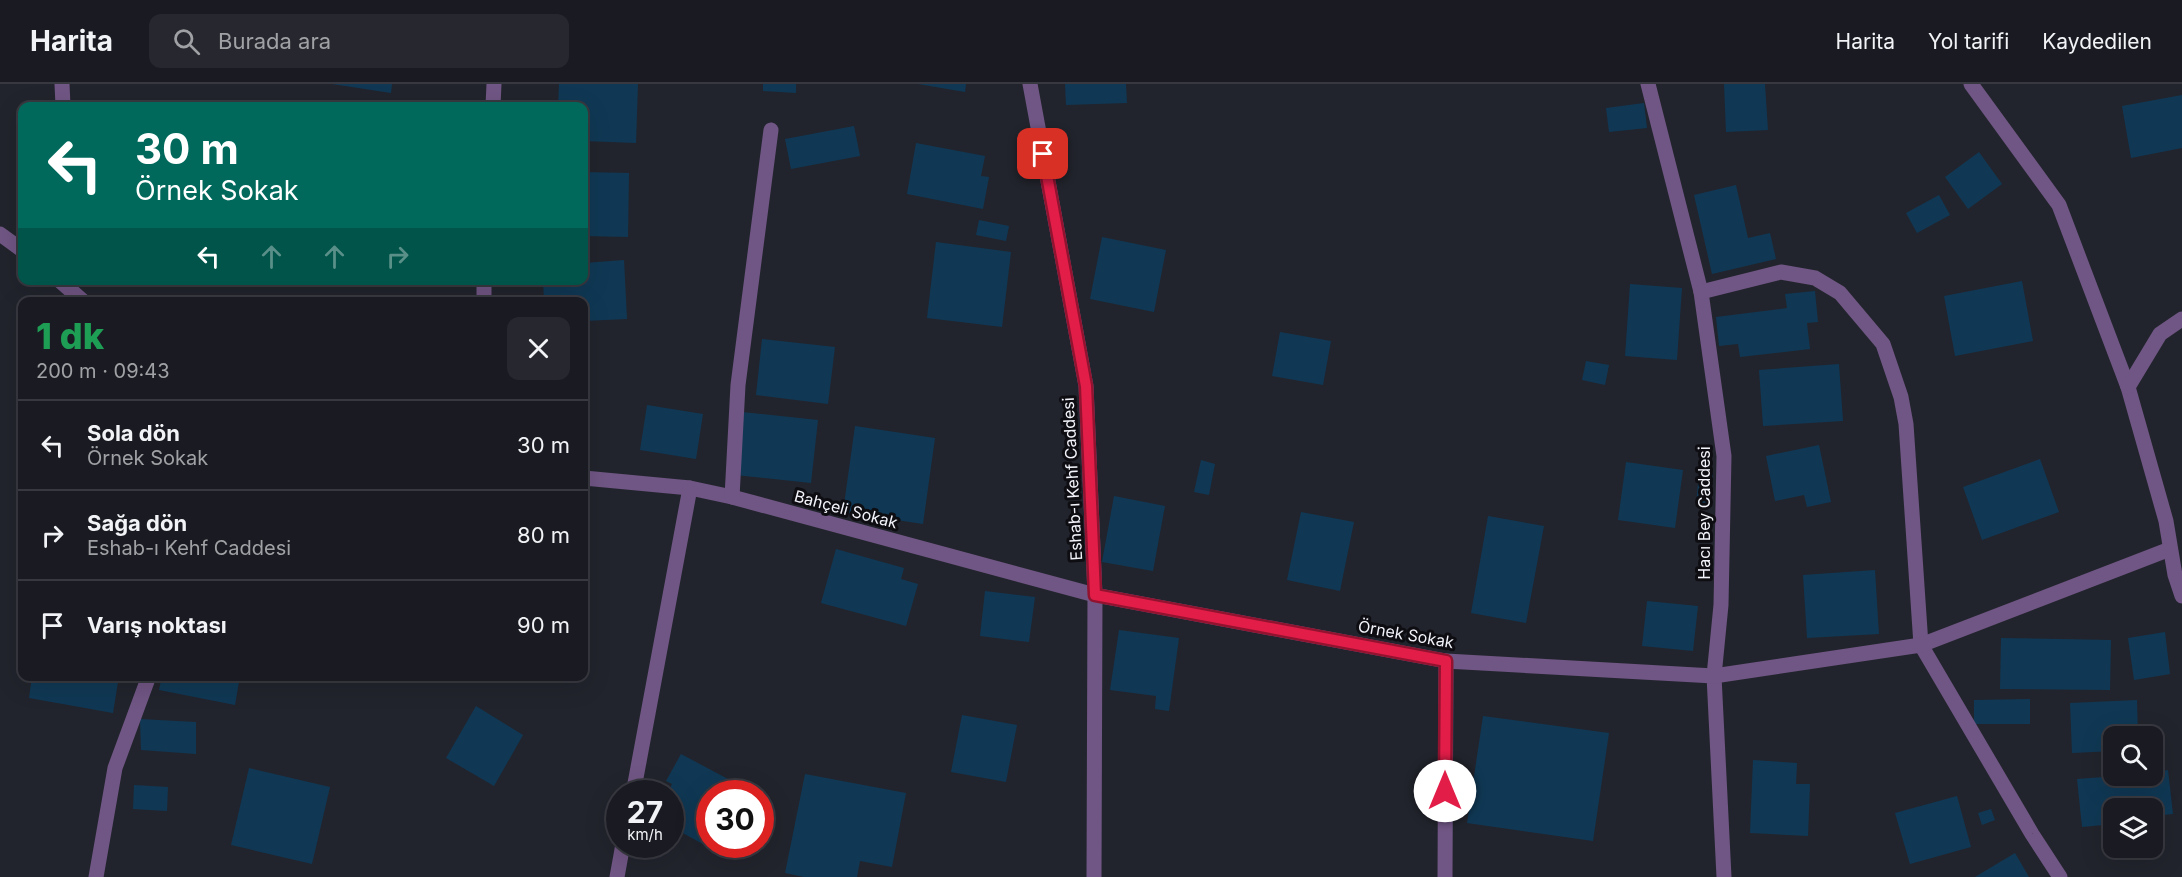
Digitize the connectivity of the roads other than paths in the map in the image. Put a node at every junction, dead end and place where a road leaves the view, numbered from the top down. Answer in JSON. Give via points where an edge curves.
{"nodes":[{"id":1,"x":62,"y":84,"type":"edge"},
{"id":2,"x":494,"y":84,"type":"edge"},
{"id":3,"x":1030,"y":84,"type":"edge"},
{"id":4,"x":1648,"y":84,"type":"edge"},
{"id":5,"x":1971,"y":84,"type":"edge"},
{"id":6,"x":63,"y":102,"type":"edge"},
{"id":7,"x":493,"y":102,"type":"edge"},
{"id":8,"x":771,"y":130,"type":"dead end"},
{"id":9,"x":0,"y":234,"type":"edge"},
{"id":10,"x":18,"y":247,"type":"edge"},
{"id":11,"x":65,"y":285,"type":"edge"},
{"id":12,"x":1701,"y":292,"type":"junction"},
{"id":13,"x":78,"y":297,"type":"edge"},
{"id":14,"x":2182,"y":318,"type":"edge"},
{"id":15,"x":2128,"y":387,"type":"junction"},
{"id":16,"x":588,"y":478,"type":"edge"},
{"id":17,"x":690,"y":488,"type":"junction"},
{"id":18,"x":732,"y":497,"type":"junction"},
{"id":19,"x":2170,"y":549,"type":"junction"},
{"id":20,"x":1095,"y":595,"type":"junction"},
{"id":21,"x":2182,"y":596,"type":"edge"},
{"id":22,"x":1922,"y":645,"type":"junction"},
{"id":23,"x":1446,"y":661,"type":"junction"},
{"id":24,"x":1714,"y":676,"type":"junction"},
{"id":25,"x":147,"y":681,"type":"edge"},
{"id":26,"x":636,"y":780,"type":"edge"},
{"id":27,"x":620,"y":858,"type":"edge"},
{"id":28,"x":96,"y":877,"type":"edge"},
{"id":29,"x":617,"y":877,"type":"edge"},
{"id":30,"x":1094,"y":877,"type":"edge"},
{"id":31,"x":1445,"y":877,"type":"edge"},
{"id":32,"x":1724,"y":877,"type":"edge"},
{"id":33,"x":2060,"y":877,"type":"edge"}],
"edges":[{"from":1,"to":6,"type":"street"},
{"from":2,"to":7,"type":"street"},
{"from":3,"to":20,"type":"street","name":"Eshab-ı Kehf Caddesi","via":[[1086,386]]},
{"from":4,"to":12,"type":"street","name":"Hacı Bey Caddesi"},
{"from":5,"to":15,"type":"street","via":[[2059,205]]},
{"from":8,"to":18,"type":"street","via":[[738,385]]},
{"from":9,"to":10,"type":"street"},
{"from":11,"to":13,"type":"street"},
{"from":12,"to":22,"type":"street","via":[[1781,272],[1815,278],[1840,293],[1883,344],[1899,388],[1906,424]]},
{"from":12,"to":24,"type":"street","name":"Hacı Bey Caddesi","via":[[1724,456],[1721,605]]},
{"from":14,"to":15,"type":"street","via":[[2160,334]]},
{"from":15,"to":19,"type":"street","via":[[2166,521]]},
{"from":16,"to":17,"type":"street","name":"Bahçeli Sokak"},
{"from":17,"to":18,"type":"street","name":"Bahçeli Sokak"},
{"from":17,"to":26,"type":"street"},
{"from":18,"to":20,"type":"street","name":"Bahçeli Sokak"},
{"from":19,"to":21,"type":"street"},
{"from":19,"to":22,"type":"street","name":"Örnek Sokak"},
{"from":20,"to":23,"type":"street","name":"Örnek Sokak"},
{"from":20,"to":30,"type":"street","name":"Eshab-ı Kehf Caddesi"},
{"from":22,"to":24,"type":"street","name":"Örnek Sokak"},
{"from":22,"to":33,"type":"street"},
{"from":23,"to":24,"type":"street","name":"Örnek Sokak"},
{"from":23,"to":31,"type":"street"},
{"from":24,"to":32,"type":"street","name":"Hacı Bey Caddesi"},
{"from":25,"to":28,"type":"street","via":[[115,768]]},
{"from":27,"to":29,"type":"street"}]}
